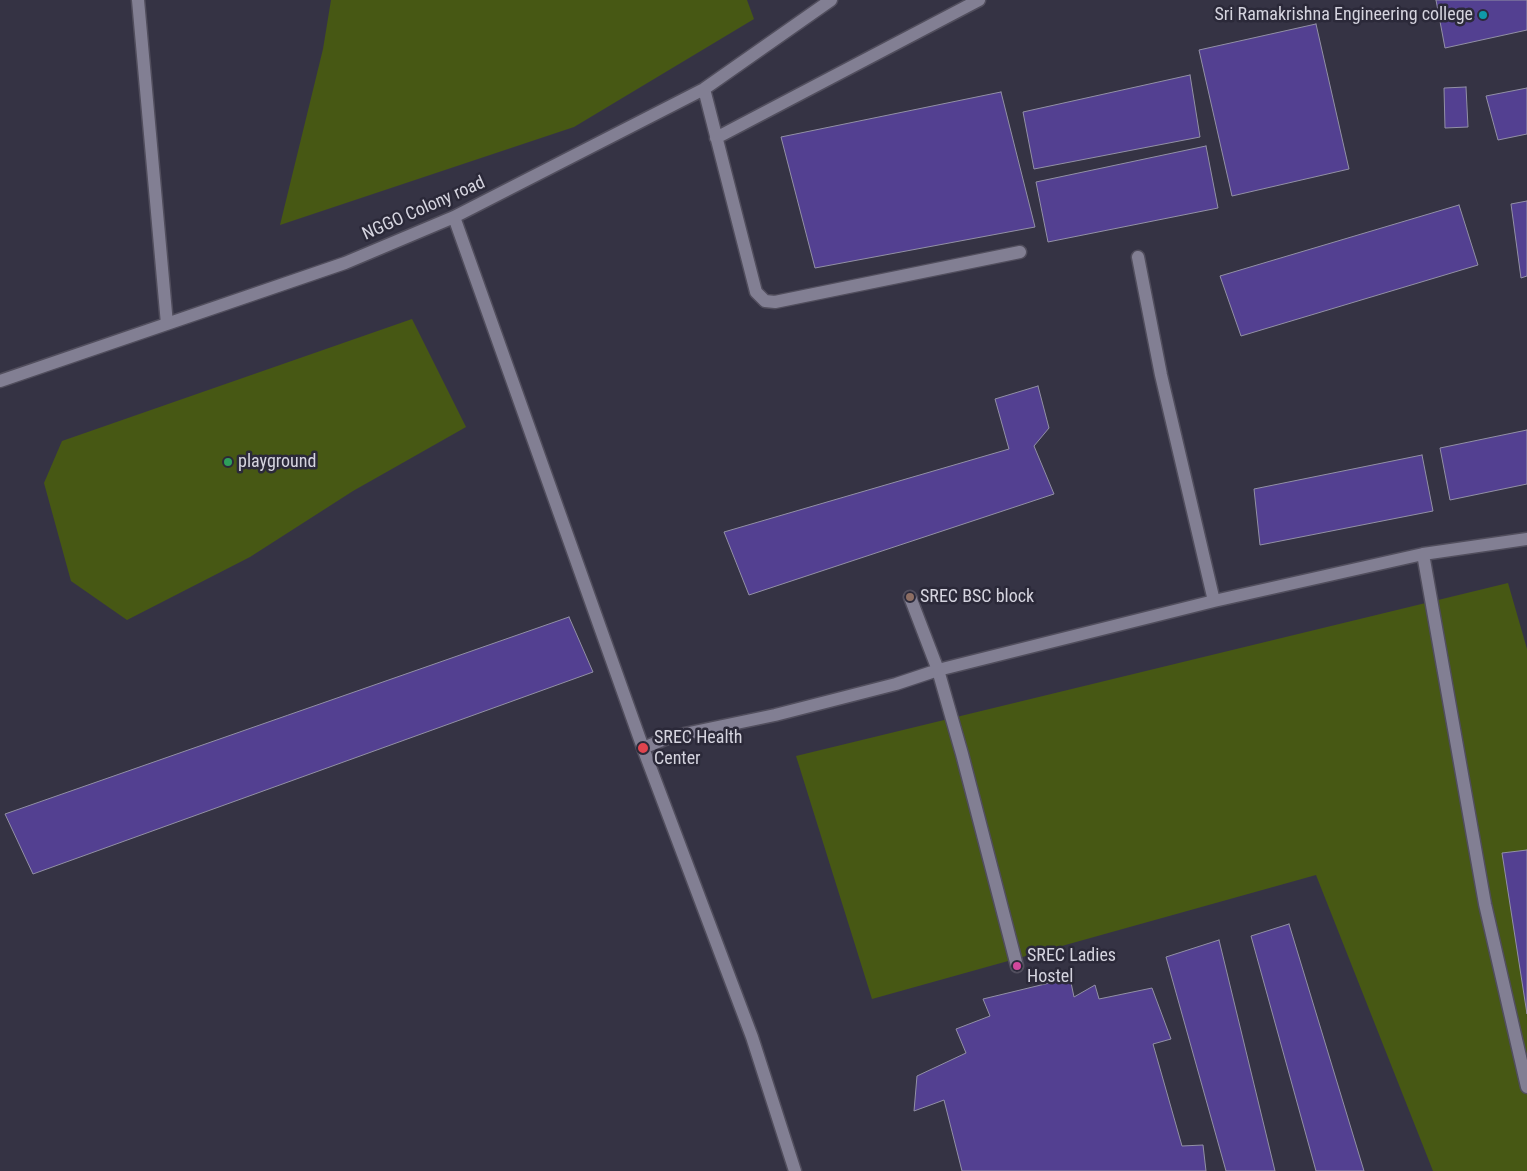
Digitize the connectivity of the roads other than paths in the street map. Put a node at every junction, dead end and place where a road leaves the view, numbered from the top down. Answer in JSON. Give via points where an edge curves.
{"nodes":[{"id":1,"x":138,"y":0,"type":"edge"},
{"id":2,"x":831,"y":0,"type":"edge"},
{"id":3,"x":979,"y":0,"type":"edge"},
{"id":4,"x":704,"y":89,"type":"junction"},
{"id":5,"x":716,"y":138,"type":"junction"},
{"id":6,"x":454,"y":217,"type":"junction"},
{"id":7,"x":1020,"y":252,"type":"dead end"},
{"id":8,"x":1138,"y":257,"type":"dead end"},
{"id":9,"x":167,"y":324,"type":"junction"},
{"id":10,"x":0,"y":381,"type":"edge"},
{"id":11,"x":1527,"y":538,"type":"edge"},
{"id":12,"x":1423,"y":554,"type":"junction"},
{"id":13,"x":910,"y":597,"type":"dead end"},
{"id":14,"x":1214,"y":601,"type":"junction"},
{"id":15,"x":938,"y":670,"type":"junction"},
{"id":16,"x":643,"y":748,"type":"junction"},
{"id":17,"x":1017,"y":966,"type":"dead end"},
{"id":18,"x":1527,"y":1087,"type":"edge"},
{"id":19,"x":794,"y":1171,"type":"edge"}],
"edges":[{"from":1,"to":9,"type":"street"},
{"from":2,"to":4,"type":"street","name":"NGGO Colony road"},
{"from":3,"to":5,"type":"street"},
{"from":4,"to":5,"type":"street"},
{"from":4,"to":6,"type":"street","name":"NGGO Colony road"},
{"from":5,"to":7,"type":"street","via":[[756,292],[765,302]]},
{"from":6,"to":9,"type":"street","name":"NGGO Colony road","via":[[346,263]]},
{"from":6,"to":16,"type":"street"},
{"from":8,"to":14,"type":"street","via":[[1161,375]]},
{"from":9,"to":10,"type":"street","name":"NGGO Colony road"},
{"from":11,"to":12,"type":"street"},
{"from":12,"to":14,"type":"street"},
{"from":12,"to":18,"type":"street","via":[[1484,904]]},
{"from":13,"to":15,"type":"street"},
{"from":14,"to":15,"type":"street"},
{"from":15,"to":16,"type":"street","via":[[775,715],[670,737]]},
{"from":15,"to":17,"type":"street"},
{"from":16,"to":19,"type":"street","via":[[752,1037]]}]}
